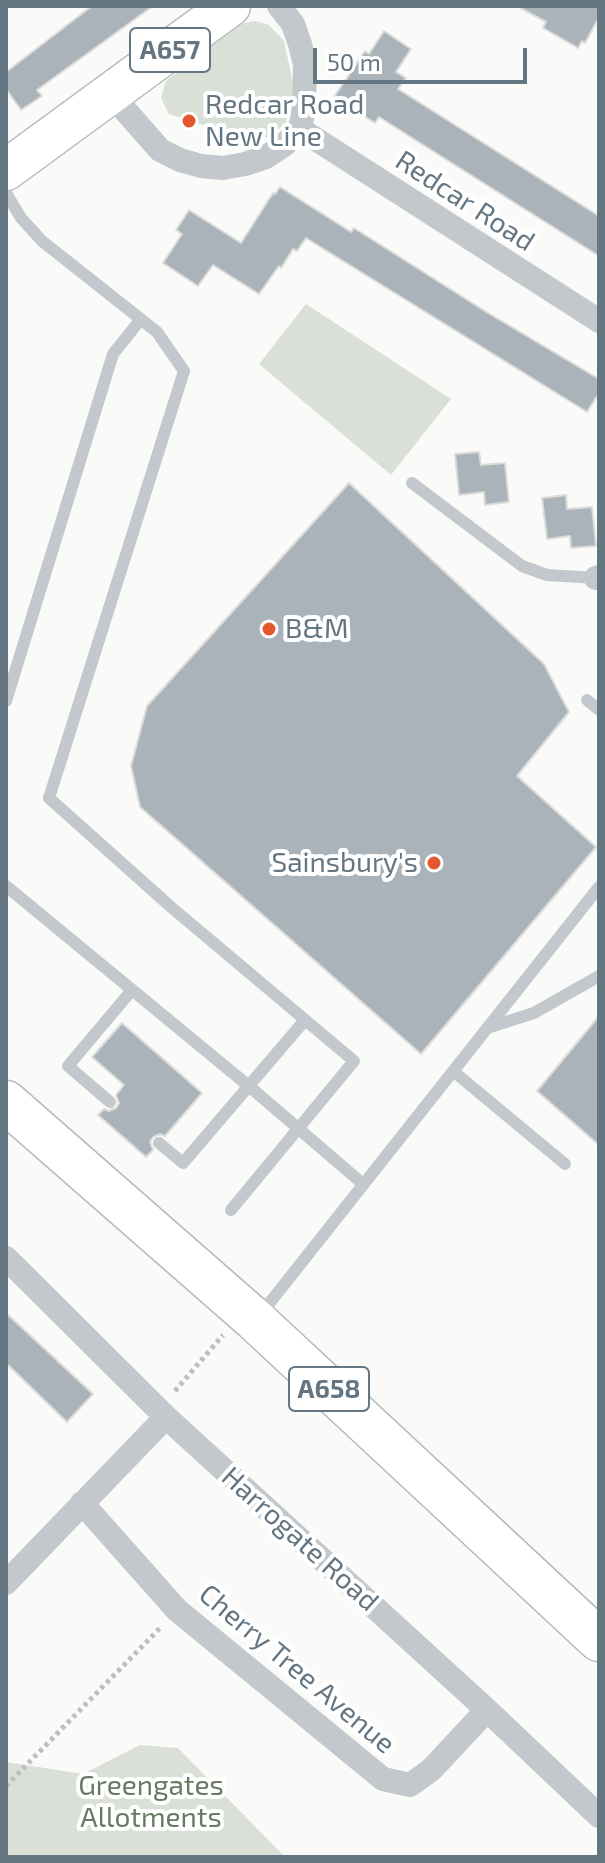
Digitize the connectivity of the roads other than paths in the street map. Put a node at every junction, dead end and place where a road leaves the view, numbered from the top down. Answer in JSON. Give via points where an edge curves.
{"nodes":[{"id":1,"x":230,"y":6,"type":"edge"},
{"id":2,"x":279,"y":6,"type":"edge"},
{"id":3,"x":110,"y":93,"type":"junction"},
{"id":4,"x":300,"y":129,"type":"junction"},
{"id":5,"x":6,"y":170,"type":"edge"},
{"id":6,"x":6,"y":193,"type":"edge"},
{"id":7,"x":141,"y":319,"type":"junction"},
{"id":8,"x":599,"y":321,"type":"edge"},
{"id":9,"x":412,"y":483,"type":"dead end"},
{"id":10,"x":597,"y":577,"type":"edge"},
{"id":11,"x":587,"y":700,"type":"dead end"},
{"id":12,"x":6,"y":701,"type":"edge"},
{"id":13,"x":599,"y":710,"type":"edge"},
{"id":14,"x":6,"y":886,"type":"edge"},
{"id":15,"x":599,"y":887,"type":"edge"},
{"id":16,"x":599,"y":976,"type":"edge"},
{"id":17,"x":132,"y":990,"type":"junction"},
{"id":18,"x":305,"y":1020,"type":"junction"},
{"id":19,"x":487,"y":1028,"type":"junction"},
{"id":20,"x":453,"y":1071,"type":"junction"},
{"id":21,"x":250,"y":1087,"type":"junction"},
{"id":22,"x":6,"y":1102,"type":"edge"},
{"id":23,"x":110,"y":1102,"type":"dead end"},
{"id":24,"x":300,"y":1130,"type":"junction"},
{"id":25,"x":159,"y":1143,"type":"dead end"},
{"id":26,"x":565,"y":1164,"type":"dead end"},
{"id":27,"x":363,"y":1184,"type":"junction"},
{"id":28,"x":231,"y":1210,"type":"dead end"},
{"id":29,"x":6,"y":1258,"type":"edge"},
{"id":30,"x":249,"y":1316,"type":"junction"},
{"id":31,"x":162,"y":1414,"type":"junction"},
{"id":32,"x":82,"y":1503,"type":"junction"},
{"id":33,"x":6,"y":1583,"type":"edge"},
{"id":34,"x":599,"y":1640,"type":"edge"},
{"id":35,"x":487,"y":1710,"type":"junction"},
{"id":36,"x":599,"y":1816,"type":"edge"}],
"edges":[{"from":1,"to":3,"type":"main road","number":"A657"},
{"from":2,"to":4,"type":"street","via":[[293,24],[305,65]]},
{"from":3,"to":4,"type":"street","via":[[160,150],[201,166],[223,168],[266,157]]},
{"from":3,"to":5,"type":"main road","number":"A657"},
{"from":4,"to":8,"type":"street","name":"Redcar Road"},
{"from":6,"to":7,"type":"lane","via":[[42,241]]},
{"from":7,"to":12,"type":"lane","via":[[113,354]]},
{"from":7,"to":18,"type":"lane","via":[[157,332],[184,371],[49,798]]},
{"from":9,"to":10,"type":"lane","via":[[522,566],[547,575]]},
{"from":11,"to":13,"type":"lane"},
{"from":14,"to":17,"type":"lane"},
{"from":15,"to":19,"type":"lane"},
{"from":16,"to":19,"type":"lane","via":[[534,1013]]},
{"from":17,"to":21,"type":"lane"},
{"from":17,"to":23,"type":"lane","via":[[68,1066]]},
{"from":18,"to":21,"type":"lane"},
{"from":18,"to":24,"type":"lane","via":[[354,1061]]},
{"from":19,"to":20,"type":"lane"},
{"from":20,"to":26,"type":"lane"},
{"from":20,"to":27,"type":"lane"},
{"from":21,"to":24,"type":"lane"},
{"from":21,"to":25,"type":"lane","via":[[183,1163]]},
{"from":22,"to":30,"type":"highway","number":"A658"},
{"from":24,"to":27,"type":"lane"},
{"from":24,"to":28,"type":"lane"},
{"from":27,"to":30,"type":"lane"},
{"from":29,"to":31,"type":"street","name":"Harrogate Road"},
{"from":30,"to":34,"type":"highway","number":"A658"},
{"from":31,"to":32,"type":"street"},
{"from":31,"to":35,"type":"street","name":"Harrogate Road"},
{"from":32,"to":33,"type":"street"},
{"from":32,"to":35,"type":"street","name":"Cherry Tree Avenue","via":[[177,1610],[383,1779],[410,1785]]},
{"from":35,"to":36,"type":"street","name":"Harrogate Road"}]}
